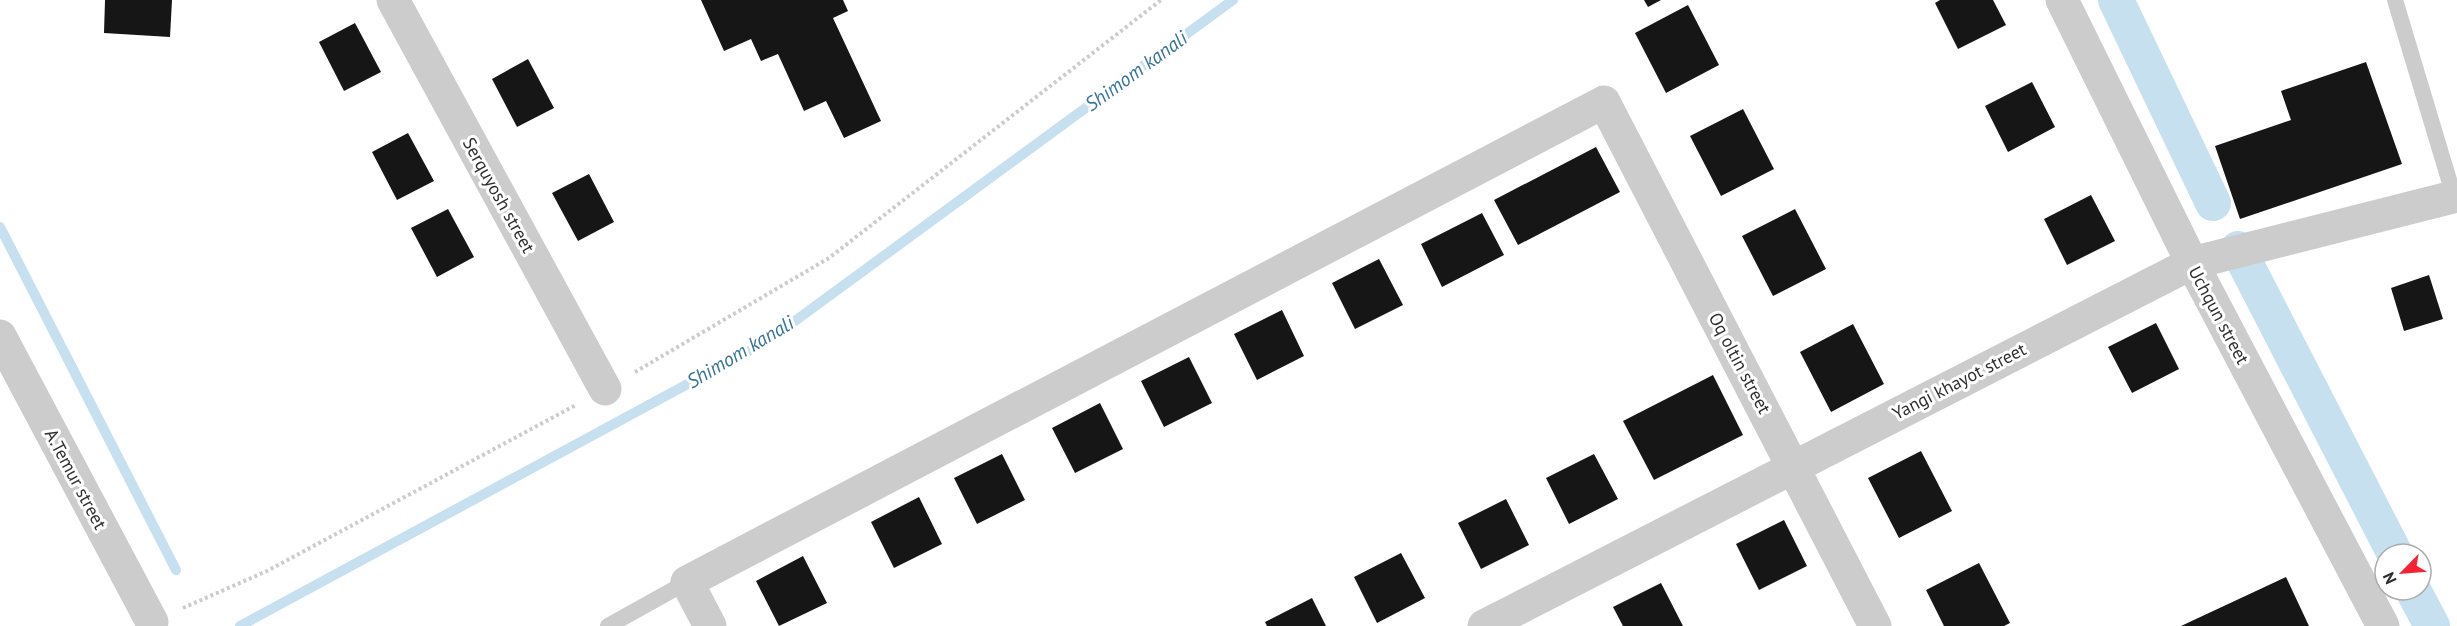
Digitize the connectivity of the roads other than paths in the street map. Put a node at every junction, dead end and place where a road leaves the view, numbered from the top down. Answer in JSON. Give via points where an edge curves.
{"nodes":[{"id":1,"x":393,"y":0,"type":"edge"},
{"id":2,"x":2062,"y":0,"type":"edge"},
{"id":3,"x":2395,"y":0,"type":"edge"},
{"id":4,"x":2456,"y":200,"type":"edge"},
{"id":5,"x":2192,"y":263,"type":"junction"},
{"id":6,"x":0,"y":336,"type":"edge"},
{"id":7,"x":605,"y":389,"type":"road end"},
{"id":8,"x":1794,"y":465,"type":"junction"},
{"id":9,"x":687,"y":582,"type":"junction"},
{"id":10,"x":152,"y":622,"type":"road end"},
{"id":11,"x":608,"y":626,"type":"edge"},
{"id":12,"x":710,"y":626,"type":"edge"},
{"id":13,"x":1484,"y":626,"type":"edge"},
{"id":14,"x":1875,"y":626,"type":"edge"},
{"id":15,"x":2383,"y":626,"type":"edge"}],
"edges":[{"from":1,"to":7,"type":"street","name":"Serquyosh street"},
{"from":2,"to":5,"type":"street","name":"Uchqun street"},
{"from":3,"to":4,"type":"lane"},
{"from":4,"to":5,"type":"street","name":"Yangi khayot street"},
{"from":5,"to":8,"type":"street","name":"Yangi khayot street"},
{"from":5,"to":15,"type":"street","name":"Uchqun street"},
{"from":6,"to":10,"type":"street","name":"A.Temur street"},
{"from":8,"to":9,"type":"street","name":"Oq oltin street","via":[[1604,102]]},
{"from":8,"to":13,"type":"street","name":"Yangi khayot street"},
{"from":8,"to":14,"type":"street","name":"Oq oltin street"},
{"from":9,"to":11,"type":"lane"},
{"from":9,"to":12,"type":"street"}]}
